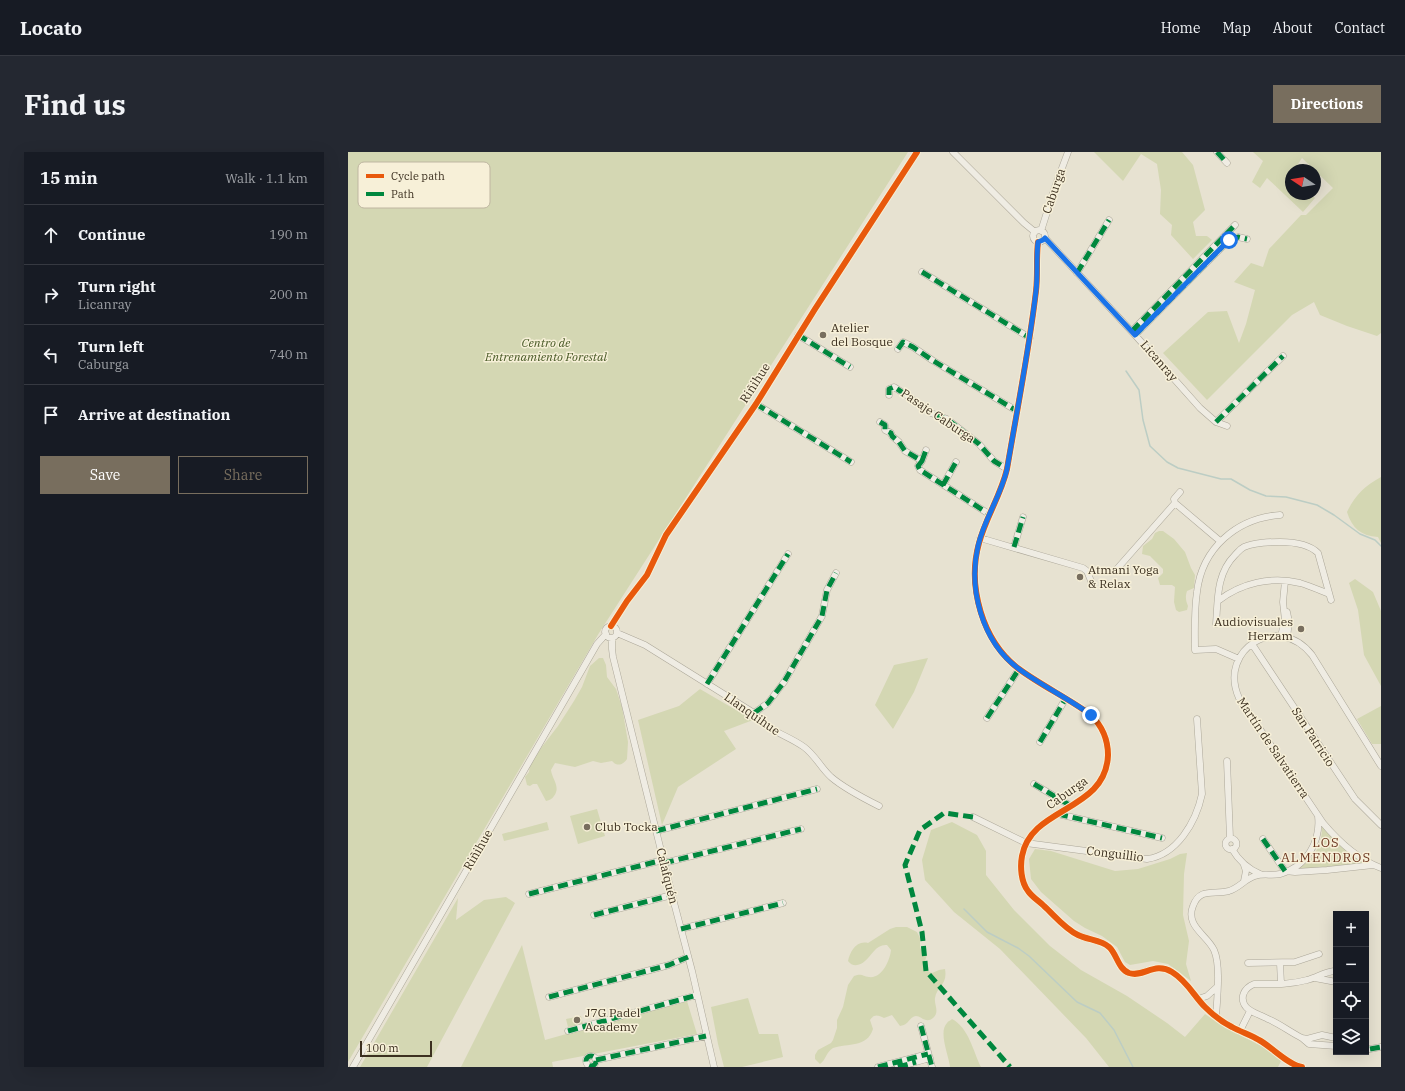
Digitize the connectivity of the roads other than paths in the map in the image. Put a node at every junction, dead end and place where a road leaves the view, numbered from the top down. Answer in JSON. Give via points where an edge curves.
{"nodes":[{"id":1,"x":916,"y":152,"type":"edge"},
{"id":2,"x":954,"y":152,"type":"edge"},
{"id":3,"x":1068,"y":152,"type":"edge"},
{"id":4,"x":1217,"y":152,"type":"edge"},
{"id":5,"x":1227,"y":163,"type":"dead end"},
{"id":6,"x":1109,"y":220,"type":"dead end"},
{"id":7,"x":1235,"y":225,"type":"dead end"},
{"id":8,"x":1038,"y":231,"type":"junction"},
{"id":9,"x":1045,"y":238,"type":"junction"},
{"id":10,"x":1247,"y":239,"type":"dead end"},
{"id":11,"x":1038,"y":242,"type":"junction"},
{"id":12,"x":922,"y":272,"type":"dead end"},
{"id":13,"x":1077,"y":272,"type":"junction"},
{"id":14,"x":1133,"y":333,"type":"junction"},
{"id":15,"x":798,"y":335,"type":"junction"},
{"id":16,"x":1030,"y":338,"type":"junction"},
{"id":17,"x":898,"y":349,"type":"dead end"},
{"id":18,"x":1283,"y":356,"type":"dead end"},
{"id":19,"x":850,"y":368,"type":"dead end"},
{"id":20,"x":888,"y":395,"type":"dead end"},
{"id":21,"x":756,"y":404,"type":"junction"},
{"id":22,"x":1017,"y":411,"type":"junction"},
{"id":23,"x":880,"y":422,"type":"dead end"},
{"id":24,"x":1216,"y":422,"type":"junction"},
{"id":25,"x":1227,"y":426,"type":"dead end"},
{"id":26,"x":926,"y":450,"type":"dead end"},
{"id":27,"x":922,"y":461,"type":"junction"},
{"id":28,"x":851,"y":462,"type":"dead end"},
{"id":29,"x":956,"y":462,"type":"dead end"},
{"id":30,"x":1007,"y":469,"type":"junction"},
{"id":31,"x":943,"y":485,"type":"junction"},
{"id":32,"x":1180,"y":492,"type":"dead end"},
{"id":33,"x":1175,"y":503,"type":"junction"},
{"id":34,"x":989,"y":514,"type":"junction"},
{"id":35,"x":1280,"y":515,"type":"dead end"},
{"id":36,"x":1023,"y":517,"type":"dead end"},
{"id":37,"x":980,"y":538,"type":"junction"},
{"id":38,"x":1220,"y":541,"type":"junction"},
{"id":39,"x":1014,"y":547,"type":"junction"},
{"id":40,"x":788,"y":554,"type":"dead end"},
{"id":41,"x":1116,"y":570,"type":"dead end"},
{"id":42,"x":836,"y":573,"type":"dead end"},
{"id":43,"x":1091,"y":581,"type":"dead end"},
{"id":44,"x":1285,"y":582,"type":"junction"},
{"id":45,"x":1218,"y":601,"type":"junction"},
{"id":46,"x":1216,"y":624,"type":"dead end"},
{"id":47,"x":611,"y":626,"type":"junction"},
{"id":48,"x":606,"y":634,"type":"junction"},
{"id":49,"x":617,"y":634,"type":"junction"},
{"id":50,"x":1284,"y":636,"type":"junction"},
{"id":51,"x":612,"y":638,"type":"junction"},
{"id":52,"x":1252,"y":644,"type":"junction"},
{"id":53,"x":1239,"y":659,"type":"junction"},
{"id":54,"x":1019,"y":669,"type":"junction"},
{"id":55,"x":707,"y":684,"type":"junction"},
{"id":56,"x":1066,"y":698,"type":"junction"},
{"id":57,"x":754,"y":713,"type":"junction"},
{"id":58,"x":987,"y":718,"type":"dead end"},
{"id":59,"x":1197,"y":719,"type":"dead end"},
{"id":60,"x":1040,"y":742,"type":"dead end"},
{"id":61,"x":1227,"y":761,"type":"dead end"},
{"id":62,"x":1381,"y":766,"type":"edge"},
{"id":63,"x":1034,"y":784,"type":"dead end"},
{"id":64,"x":817,"y":789,"type":"dead end"},
{"id":65,"x":879,"y":806,"type":"dead end"},
{"id":66,"x":1071,"y":806,"type":"junction"},
{"id":67,"x":1058,"y":814,"type":"junction"},
{"id":68,"x":1318,"y":814,"type":"junction"},
{"id":69,"x":973,"y":817,"type":"dead end"},
{"id":70,"x":1381,"y":824,"type":"edge"},
{"id":71,"x":801,"y":829,"type":"dead end"},
{"id":72,"x":656,"y":831,"type":"junction"},
{"id":73,"x":1162,"y":838,"type":"dead end"},
{"id":74,"x":1263,"y":839,"type":"dead end"},
{"id":75,"x":1026,"y":843,"type":"junction"},
{"id":76,"x":664,"y":862,"type":"junction"},
{"id":77,"x":1244,"y":865,"type":"junction"},
{"id":78,"x":1373,"y":865,"type":"junction"},
{"id":79,"x":1381,"y":868,"type":"edge"},
{"id":80,"x":1286,"y":871,"type":"junction"},
{"id":81,"x":1260,"y":874,"type":"junction"},
{"id":82,"x":1244,"y":881,"type":"junction"},
{"id":83,"x":529,"y":894,"type":"dead end"},
{"id":84,"x":672,"y":896,"type":"junction"},
{"id":85,"x":783,"y":903,"type":"dead end"},
{"id":86,"x":594,"y":915,"type":"dead end"},
{"id":87,"x":681,"y":929,"type":"junction"},
{"id":88,"x":1320,"y":954,"type":"dead end"},
{"id":89,"x":688,"y":957,"type":"junction"},
{"id":90,"x":1280,"y":962,"type":"junction"},
{"id":91,"x":1248,"y":963,"type":"dead end"},
{"id":92,"x":1333,"y":972,"type":"edge"},
{"id":93,"x":1315,"y":978,"type":"junction"},
{"id":94,"x":1333,"y":981,"type":"edge"},
{"id":95,"x":1281,"y":984,"type":"junction"},
{"id":96,"x":1217,"y":987,"type":"junction"},
{"id":97,"x":697,"y":995,"type":"junction"},
{"id":98,"x":549,"y":997,"type":"dead end"},
{"id":99,"x":1198,"y":998,"type":"junction"},
{"id":100,"x":1250,"y":1011,"type":"junction"},
{"id":101,"x":1216,"y":1017,"type":"junction"},
{"id":102,"x":921,"y":1026,"type":"dead end"},
{"id":103,"x":568,"y":1031,"type":"dead end"},
{"id":104,"x":1240,"y":1031,"type":"junction"},
{"id":105,"x":706,"y":1036,"type":"junction"},
{"id":106,"x":1333,"y":1037,"type":"edge"},
{"id":107,"x":1302,"y":1038,"type":"junction"},
{"id":108,"x":1333,"y":1046,"type":"edge"},
{"id":109,"x":1381,"y":1047,"type":"edge"},
{"id":110,"x":1370,"y":1049,"type":"dead end"},
{"id":111,"x":929,"y":1056,"type":"junction"},
{"id":112,"x":596,"y":1060,"type":"dead end"},
{"id":113,"x":353,"y":1067,"type":"edge"},
{"id":114,"x":714,"y":1067,"type":"edge"},
{"id":115,"x":878,"y":1067,"type":"edge"},
{"id":116,"x":898,"y":1067,"type":"edge"},
{"id":117,"x":932,"y":1067,"type":"edge"},
{"id":118,"x":1302,"y":1067,"type":"edge"}],
"edges":[{"from":1,"to":15,"type":"street","name":"Riñihue"},
{"from":2,"to":8,"type":"street","via":[[1024,223]]},
{"from":3,"to":8,"type":"street","name":"Caburga"},
{"from":4,"to":5,"type":"street"},
{"from":6,"to":13,"type":"street"},
{"from":7,"to":14,"type":"street"},
{"from":8,"to":9,"type":"street","name":"Caburga","via":[[1044,232]]},
{"from":8,"to":11,"type":"street","name":"Caburga","via":[[1034,235]]},
{"from":9,"to":11,"type":"street"},
{"from":9,"to":13,"type":"street","name":"Licanray"},
{"from":10,"to":14,"type":"street","via":[[1238,237],[1229,240]]},
{"from":11,"to":16,"type":"street","name":"Caburga","via":[[1037,288]]},
{"from":12,"to":16,"type":"street"},
{"from":13,"to":14,"type":"street","name":"Licanray"},
{"from":14,"to":24,"type":"street","name":"Licanray","via":[[1200,408]]},
{"from":15,"to":19,"type":"street"},
{"from":15,"to":21,"type":"street","name":"Riñihue"},
{"from":16,"to":22,"type":"street","name":"Caburga"},
{"from":17,"to":22,"type":"street","via":[[903,342],[913,346]]},
{"from":18,"to":24,"type":"street"},
{"from":20,"to":30,"type":"street","name":"Pasaje Caburga","via":[[889,389],[894,387],[932,413],[947,419],[979,444],[994,461]]},
{"from":21,"to":28,"type":"street"},
{"from":21,"to":47,"type":"street","name":"Riñihue","via":[[666,535],[647,575],[626,601]]},
{"from":22,"to":30,"type":"street","name":"Caburga"},
{"from":23,"to":27,"type":"street","via":[[906,451]]},
{"from":24,"to":25,"type":"street","name":"Licanray"},
{"from":26,"to":27,"type":"street"},
{"from":27,"to":31,"type":"street","via":[[918,466],[920,470]]},
{"from":29,"to":31,"type":"street"},
{"from":30,"to":34,"type":"street","name":"Caburga"},
{"from":31,"to":34,"type":"street"},
{"from":32,"to":33,"type":"street","via":[[1174,499]]},
{"from":33,"to":38,"type":"street"},
{"from":33,"to":41,"type":"street"},
{"from":34,"to":37,"type":"street","name":"Caburga"},
{"from":35,"to":38,"type":"street","via":[[1243,524]]},
{"from":36,"to":39,"type":"street"},
{"from":37,"to":39,"type":"street"},
{"from":37,"to":54,"type":"street","name":"Caburga","via":[[975,576],[981,612],[996,644]]},
{"from":38,"to":53,"type":"street","via":[[1205,562],[1198,584],[1195,650],[1216,650]]},
{"from":39,"to":43,"type":"street","via":[[1083,568]]},
{"from":40,"to":55,"type":"street"},
{"from":42,"to":57,"type":"street","via":[[827,590],[822,616],[784,682],[768,703]]},
{"from":44,"to":45,"type":"street","via":[[1248,588]]},
{"from":44,"to":45,"type":"street","via":[[1330,597],[1318,553],[1310,547],[1283,542],[1250,545],[1238,552],[1223,572],[1219,583]]},
{"from":44,"to":50,"type":"street","via":[[1284,607],[1290,622]]},
{"from":45,"to":46,"type":"street"},
{"from":47,"to":48,"type":"street","name":"Riñihue","via":[[606,628]]},
{"from":47,"to":49,"type":"street","via":[[616,628]]},
{"from":48,"to":51,"type":"street"},
{"from":48,"to":113,"type":"street","name":"Riñihue","via":[[593,651]]},
{"from":49,"to":51,"type":"street"},
{"from":49,"to":55,"type":"street","name":"Llanquihue","via":[[644,645]]},
{"from":50,"to":52,"type":"street","name":"Martín de Salvatierra","via":[[1266,637]]},
{"from":50,"to":62,"type":"street","via":[[1302,644],[1312,655]]},
{"from":51,"to":72,"type":"street","name":"Calafquén","via":[[613,657]]},
{"from":52,"to":53,"type":"street","name":"Martín de Salvatierra"},
{"from":52,"to":70,"type":"street","name":"San Patricio","via":[[1354,799]]},
{"from":53,"to":68,"type":"street","name":"Martín de Salvatierra","via":[[1234,678],[1239,698]]},
{"from":54,"to":56,"type":"street","name":"Caburga"},
{"from":54,"to":58,"type":"street"},
{"from":55,"to":57,"type":"street","name":"Llanquihue"},
{"from":56,"to":60,"type":"street"},
{"from":56,"to":66,"type":"street","name":"Caburga","via":[[1091,715],[1099,724],[1108,754],[1107,766],[1100,783],[1092,792]]},
{"from":57,"to":65,"type":"street","name":"Llanquihue","via":[[770,729],[804,747],[832,778]]},
{"from":59,"to":75,"type":"street","name":"Conguillio","via":[[1202,794],[1188,829],[1168,851],[1146,859]]},
{"from":61,"to":77,"type":"street","via":[[1230,838],[1237,842],[1232,849]]},
{"from":63,"to":66,"type":"street"},
{"from":64,"to":72,"type":"street"},
{"from":66,"to":67,"type":"street","name":"Caburga"},
{"from":67,"to":73,"type":"street"},
{"from":67,"to":75,"type":"street","name":"Caburga","via":[[1039,827]]},
{"from":68,"to":78,"type":"street","name":"Martín de Salvatierra","via":[[1329,831],[1343,845]]},
{"from":68,"to":80,"type":"street","via":[[1318,831],[1312,848],[1302,862]]},
{"from":69,"to":75,"type":"street","name":"Conguillio"},
{"from":71,"to":76,"type":"street"},
{"from":72,"to":76,"type":"street","name":"Calafquén"},
{"from":74,"to":80,"type":"street"},
{"from":75,"to":99,"type":"street","name":"Caburga","via":[[1021,870],[1028,891],[1073,932],[1108,947],[1128,972],[1143,973],[1156,968],[1172,972],[1183,980]]},
{"from":76,"to":83,"type":"street"},
{"from":76,"to":84,"type":"street","name":"Calafquén"},
{"from":77,"to":81,"type":"street"},
{"from":77,"to":82,"type":"street"},
{"from":78,"to":79,"type":"street"},
{"from":78,"to":80,"type":"street"},
{"from":80,"to":81,"type":"street","via":[[1279,874]]},
{"from":81,"to":82,"type":"street"},
{"from":82,"to":96,"type":"street","via":[[1229,891],[1204,894],[1195,901],[1192,908],[1193,923],[1215,953]]},
{"from":84,"to":86,"type":"street"},
{"from":84,"to":87,"type":"street","name":"Calafquén"},
{"from":85,"to":87,"type":"street"},
{"from":87,"to":89,"type":"street","name":"Calafquén"},
{"from":88,"to":90,"type":"street","via":[[1302,961]]},
{"from":89,"to":97,"type":"street","name":"Calafquén"},
{"from":89,"to":98,"type":"street","via":[[669,965]]},
{"from":90,"to":91,"type":"street"},
{"from":90,"to":95,"type":"street"},
{"from":92,"to":93,"type":"street"},
{"from":93,"to":94,"type":"street"},
{"from":93,"to":95,"type":"street"},
{"from":95,"to":100,"type":"street","via":[[1254,984],[1248,987],[1242,999]]},
{"from":96,"to":99,"type":"street","via":[[1207,996]]},
{"from":96,"to":101,"type":"street"},
{"from":97,"to":103,"type":"street"},
{"from":97,"to":105,"type":"street","name":"Calafquén"},
{"from":99,"to":101,"type":"street","name":"Caburga"},
{"from":100,"to":104,"type":"street"},
{"from":100,"to":107,"type":"street","via":[[1270,1019]]},
{"from":101,"to":104,"type":"street","name":"Caburga"},
{"from":102,"to":111,"type":"street"},
{"from":104,"to":118,"type":"street","name":"Caburga","via":[[1258,1039]]},
{"from":105,"to":112,"type":"street"},
{"from":105,"to":114,"type":"street","name":"Calafquén"},
{"from":106,"to":107,"type":"street","via":[[1322,1035]]},
{"from":107,"to":108,"type":"street","via":[[1309,1044]]},
{"from":109,"to":110,"type":"street"},
{"from":111,"to":115,"type":"street"},
{"from":111,"to":116,"type":"street"},
{"from":111,"to":117,"type":"street"}]}
